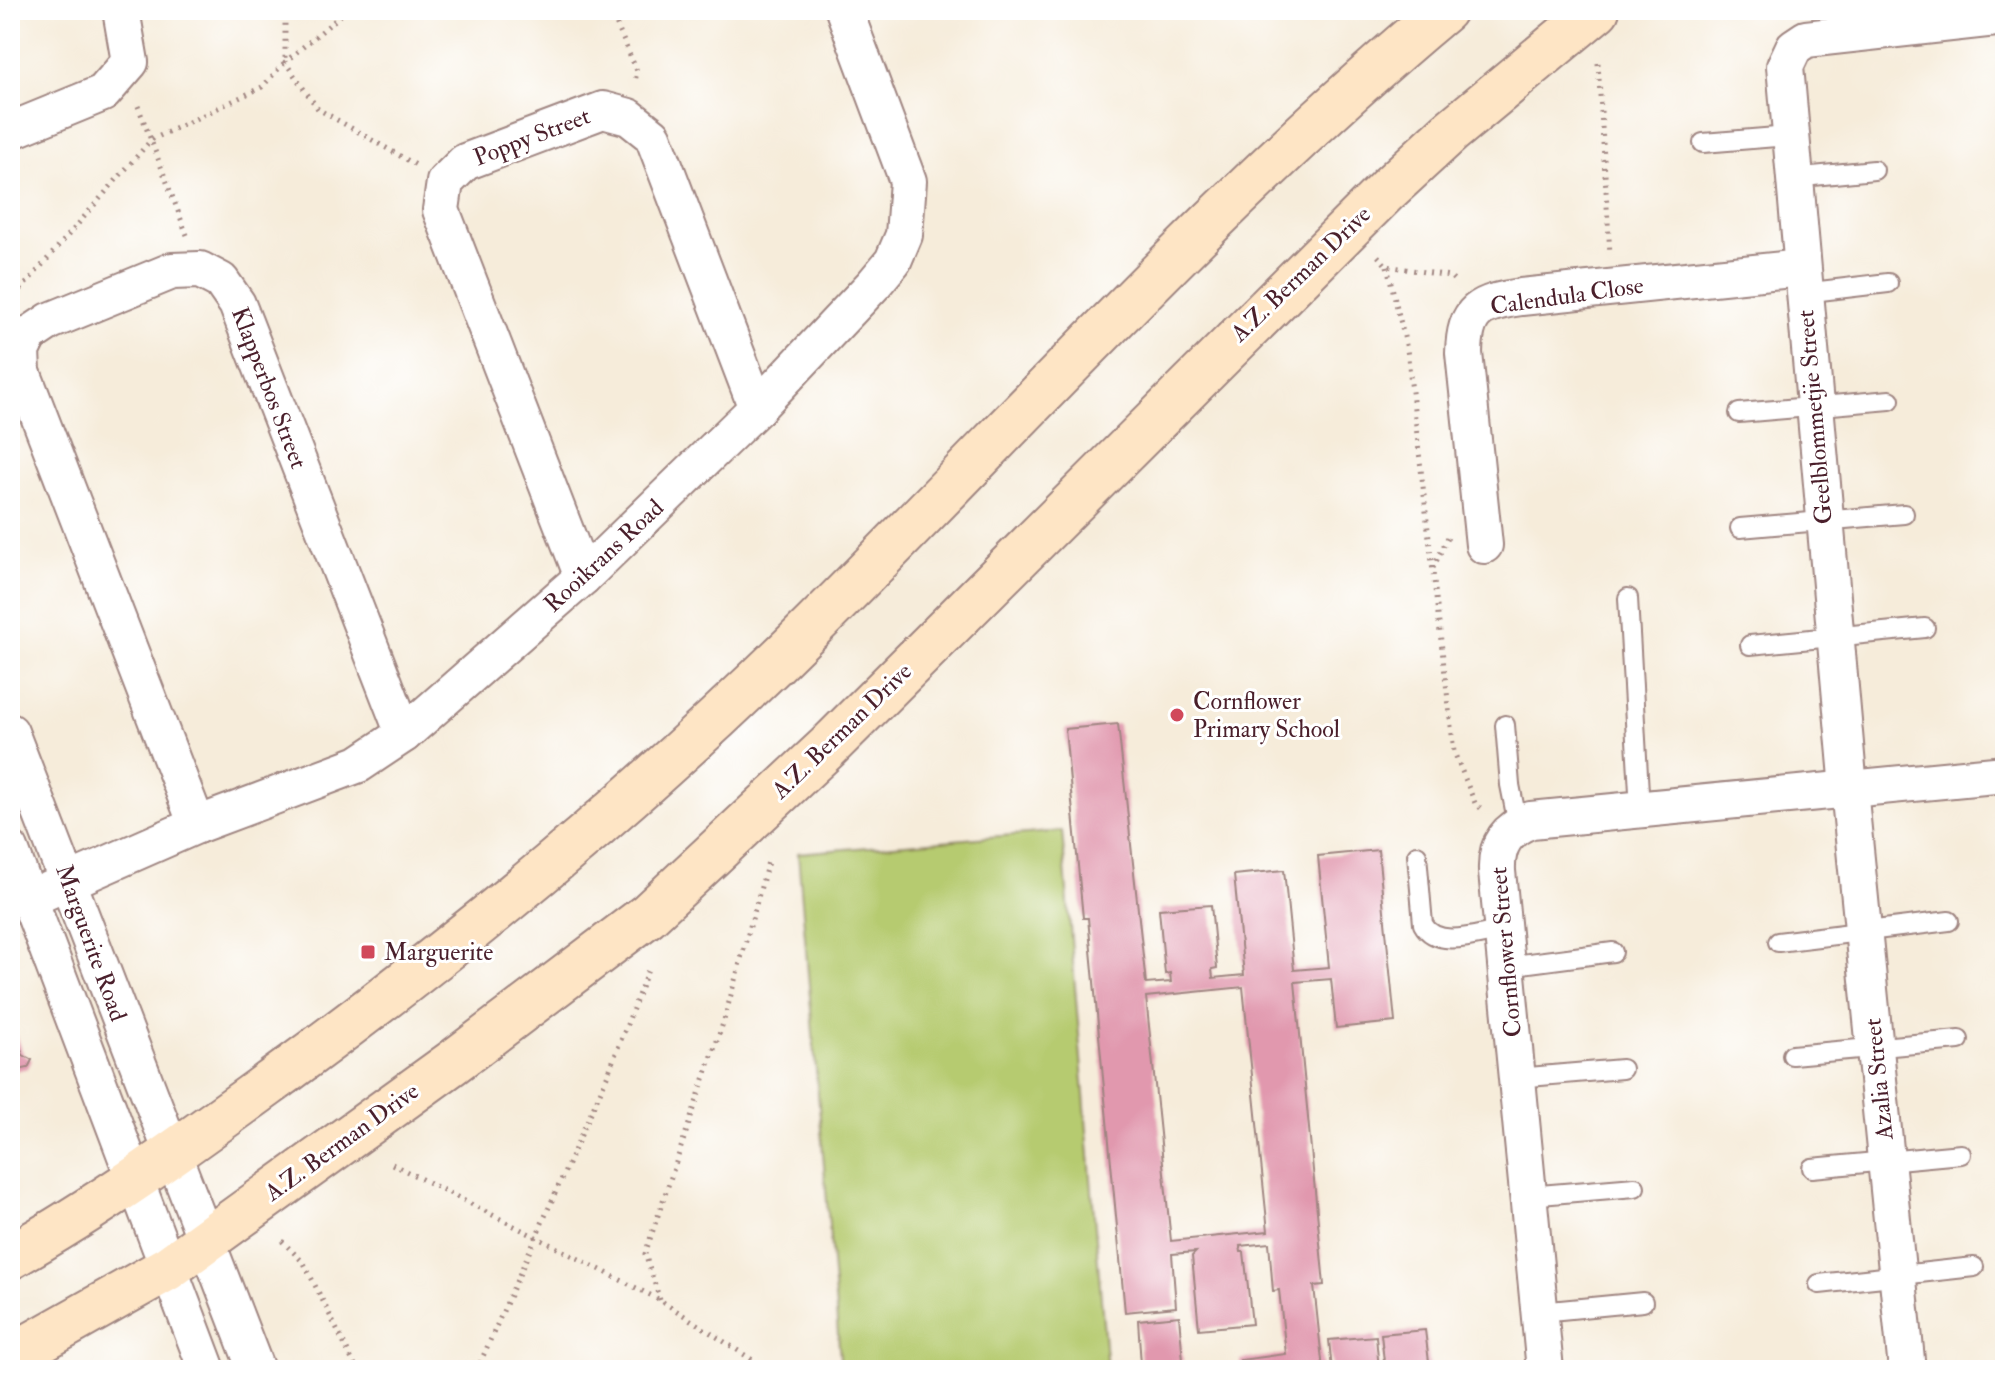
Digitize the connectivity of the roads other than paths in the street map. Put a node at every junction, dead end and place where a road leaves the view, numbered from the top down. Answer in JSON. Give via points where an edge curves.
{"nodes":[{"id":1,"x":121,"y":10,"type":"edge"},
{"id":2,"x":844,"y":10,"type":"edge"},
{"id":3,"x":1444,"y":10,"type":"edge"},
{"id":4,"x":1597,"y":10,"type":"edge"},
{"id":5,"x":2005,"y":17,"type":"edge"},
{"id":6,"x":10,"y":131,"type":"edge"},
{"id":7,"x":1789,"y":136,"type":"junction"},
{"id":8,"x":1703,"y":143,"type":"dead end"},
{"id":9,"x":1874,"y":170,"type":"dead end"},
{"id":10,"x":1793,"y":178,"type":"junction"},
{"id":11,"x":1802,"y":280,"type":"junction"},
{"id":12,"x":1888,"y":283,"type":"dead end"},
{"id":13,"x":1890,"y":400,"type":"dead end"},
{"id":14,"x":1813,"y":406,"type":"junction"},
{"id":15,"x":757,"y":408,"type":"junction"},
{"id":16,"x":1739,"y":413,"type":"dead end"},
{"id":17,"x":1904,"y":514,"type":"dead end"},
{"id":18,"x":1825,"y":521,"type":"junction"},
{"id":19,"x":1740,"y":528,"type":"dead end"},
{"id":20,"x":1484,"y":545,"type":"dead end"},
{"id":21,"x":583,"y":577,"type":"junction"},
{"id":22,"x":1628,"y":598,"type":"dead end"},
{"id":23,"x":1925,"y":628,"type":"dead end"},
{"id":24,"x":1836,"y":637,"type":"junction"},
{"id":25,"x":1750,"y":645,"type":"dead end"},
{"id":26,"x":1505,"y":725,"type":"dead end"},
{"id":27,"x":10,"y":732,"type":"edge"},
{"id":28,"x":404,"y":734,"type":"junction"},
{"id":29,"x":2005,"y":774,"type":"edge"},
{"id":30,"x":1849,"y":789,"type":"junction"},
{"id":31,"x":1640,"y":810,"type":"junction"},
{"id":32,"x":197,"y":825,"type":"junction"},
{"id":33,"x":1513,"y":829,"type":"junction"},
{"id":34,"x":10,"y":849,"type":"edge"},
{"id":35,"x":1417,"y":855,"type":"dead end"},
{"id":36,"x":68,"y":880,"type":"junction"},
{"id":37,"x":29,"y":899,"type":"junction"},
{"id":38,"x":1949,"y":921,"type":"dead end"},
{"id":39,"x":1503,"y":930,"type":"junction"},
{"id":40,"x":1865,"y":932,"type":"junction"},
{"id":41,"x":1778,"y":942,"type":"dead end"},
{"id":42,"x":1613,"y":952,"type":"dead end"},
{"id":43,"x":1507,"y":966,"type":"junction"},
{"id":44,"x":1959,"y":1040,"type":"dead end"},
{"id":45,"x":1875,"y":1047,"type":"junction"},
{"id":46,"x":1792,"y":1055,"type":"dead end"},
{"id":47,"x":1622,"y":1069,"type":"dead end"},
{"id":48,"x":1517,"y":1078,"type":"junction"},
{"id":49,"x":173,"y":1153,"type":"junction"},
{"id":50,"x":1961,"y":1154,"type":"dead end"},
{"id":51,"x":1887,"y":1161,"type":"junction"},
{"id":52,"x":1812,"y":1168,"type":"dead end"},
{"id":53,"x":134,"y":1181,"type":"junction"},
{"id":54,"x":1635,"y":1187,"type":"dead end"},
{"id":55,"x":1528,"y":1196,"type":"junction"},
{"id":56,"x":206,"y":1240,"type":"junction"},
{"id":57,"x":10,"y":1257,"type":"edge"},
{"id":58,"x":1974,"y":1267,"type":"dead end"},
{"id":59,"x":168,"y":1268,"type":"junction"},
{"id":60,"x":1898,"y":1275,"type":"junction"},
{"id":61,"x":1819,"y":1284,"type":"dead end"},
{"id":62,"x":1643,"y":1302,"type":"dead end"},
{"id":63,"x":1540,"y":1312,"type":"junction"},
{"id":64,"x":10,"y":1357,"type":"edge"},
{"id":65,"x":207,"y":1370,"type":"edge"},
{"id":66,"x":256,"y":1370,"type":"edge"},
{"id":67,"x":1545,"y":1370,"type":"edge"},
{"id":68,"x":1907,"y":1370,"type":"edge"}],
"edges":[{"from":1,"to":6,"type":"street","via":[[130,62],[103,93]]},
{"from":2,"to":15,"type":"street","name":"Rooikrans Road","via":[[908,181],[904,235],[893,261],[873,285]]},
{"from":3,"to":49,"type":"main road","via":[[1258,180],[804,635],[614,812],[408,983]]},
{"from":4,"to":56,"type":"main road","name":"A.Z. Berman Drive","via":[[1387,190],[828,747],[648,915]]},
{"from":5,"to":7,"type":"street","name":"Geelblommetjie Street","via":[[1806,39],[1794,47],[1785,66]]},
{"from":7,"to":8,"type":"lane"},
{"from":7,"to":10,"type":"street","name":"Geelblommetjie Street"},
{"from":9,"to":10,"type":"lane"},
{"from":10,"to":11,"type":"street","name":"Geelblommetjie Street"},
{"from":11,"to":12,"type":"lane"},
{"from":11,"to":14,"type":"street","name":"Geelblommetjie Street"},
{"from":11,"to":20,"type":"street","name":"Calendula Close","via":[[1612,288],[1494,301],[1479,308],[1465,327],[1464,353]]},
{"from":13,"to":14,"type":"lane"},
{"from":14,"to":16,"type":"lane"},
{"from":14,"to":18,"type":"street","name":"Geelblommetjie Street"},
{"from":15,"to":21,"type":"street","name":"Rooikrans Road"},
{"from":15,"to":21,"type":"street","name":"Poppy Street","via":[[653,136],[629,117],[603,110],[465,162],[445,182],[441,210]]},
{"from":17,"to":18,"type":"lane"},
{"from":18,"to":19,"type":"lane"},
{"from":18,"to":24,"type":"street","name":"Geelblommetjie Street"},
{"from":21,"to":28,"type":"street","name":"Rooikrans Road"},
{"from":22,"to":31,"type":"lane"},
{"from":23,"to":24,"type":"lane"},
{"from":24,"to":25,"type":"lane"},
{"from":24,"to":30,"type":"street","name":"Geelblommetjie Street"},
{"from":26,"to":33,"type":"lane"},
{"from":27,"to":36,"type":"street","name":"Marguerite Road"},
{"from":28,"to":32,"type":"street","name":"Rooikrans Road","via":[[359,764]]},
{"from":28,"to":32,"type":"street","name":"Klapperbos Street","via":[[237,304],[221,281],[200,270],[172,271],[50,321],[29,335],[21,351],[22,372]]},
{"from":29,"to":30,"type":"street"},
{"from":30,"to":31,"type":"street"},
{"from":30,"to":40,"type":"street","name":"Azalia Street"},
{"from":31,"to":33,"type":"street","via":[[1531,820]]},
{"from":32,"to":36,"type":"street","name":"Rooikrans Road"},
{"from":33,"to":39,"type":"street","name":"Cornflower Street","via":[[1497,858]]},
{"from":34,"to":37,"type":"street","name":"Marguerite Road"},
{"from":35,"to":39,"type":"lane","via":[[1427,932],[1442,939]]},
{"from":36,"to":37,"type":"street","name":"Rooikrans Road"},
{"from":36,"to":49,"type":"street","name":"Marguerite Road"},
{"from":37,"to":53,"type":"street","name":"Marguerite Road"},
{"from":38,"to":40,"type":"lane"},
{"from":39,"to":43,"type":"street","name":"Cornflower Street"},
{"from":40,"to":41,"type":"lane"},
{"from":40,"to":45,"type":"street","name":"Azalia Street"},
{"from":42,"to":43,"type":"lane"},
{"from":43,"to":48,"type":"street","name":"Cornflower Street"},
{"from":44,"to":45,"type":"lane"},
{"from":45,"to":46,"type":"lane"},
{"from":45,"to":51,"type":"street","name":"Azalia Street"},
{"from":47,"to":48,"type":"lane"},
{"from":48,"to":55,"type":"street","name":"Cornflower Street"},
{"from":49,"to":53,"type":"main road"},
{"from":49,"to":56,"type":"street","name":"Marguerite Road"},
{"from":50,"to":51,"type":"lane"},
{"from":51,"to":52,"type":"lane"},
{"from":51,"to":60,"type":"street","name":"Azalia Street"},
{"from":53,"to":57,"type":"main road"},
{"from":53,"to":59,"type":"street","name":"Marguerite Road"},
{"from":54,"to":55,"type":"lane"},
{"from":55,"to":63,"type":"street","name":"Cornflower Street"},
{"from":56,"to":59,"type":"main road","name":"A.Z. Berman Drive"},
{"from":56,"to":66,"type":"street","name":"Marguerite Road"},
{"from":58,"to":60,"type":"lane"},
{"from":59,"to":64,"type":"main road","name":"A.Z. Berman Drive"},
{"from":59,"to":65,"type":"street","name":"Marguerite Road"},
{"from":60,"to":61,"type":"lane"},
{"from":60,"to":68,"type":"street","name":"Azalia Street"},
{"from":62,"to":63,"type":"lane"},
{"from":63,"to":67,"type":"street","name":"Cornflower Street"}]}
